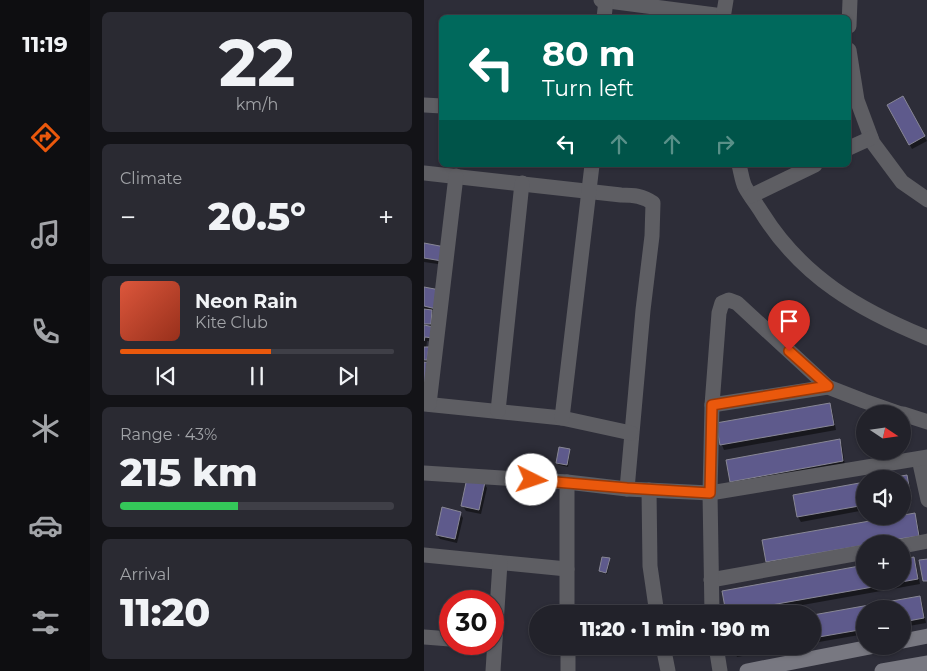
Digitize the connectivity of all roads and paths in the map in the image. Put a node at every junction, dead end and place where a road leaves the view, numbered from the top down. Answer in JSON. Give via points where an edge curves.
{"nodes":[{"id":1,"x":601,"y":0,"type":"edge"},
{"id":2,"x":606,"y":0,"type":"edge"},
{"id":3,"x":726,"y":0,"type":"edge"},
{"id":4,"x":850,"y":0,"type":"edge"},
{"id":5,"x":604,"y":15,"type":"edge"},
{"id":6,"x":709,"y":15,"type":"edge"},
{"id":7,"x":723,"y":15,"type":"edge"},
{"id":8,"x":849,"y":15,"type":"edge"},
{"id":9,"x":851,"y":62,"type":"edge"},
{"id":10,"x":424,"y":105,"type":"edge"},
{"id":11,"x":439,"y":106,"type":"edge"},
{"id":12,"x":871,"y":138,"type":"junction"},
{"id":13,"x":851,"y":147,"type":"edge"},
{"id":14,"x":592,"y":167,"type":"edge"},
{"id":15,"x":740,"y":167,"type":"edge"},
{"id":16,"x":811,"y":167,"type":"edge"},
{"id":17,"x":424,"y":173,"type":"edge"},
{"id":18,"x":456,"y":176,"type":"junction"},
{"id":19,"x":522,"y":183,"type":"junction"},
{"id":20,"x":590,"y":191,"type":"junction"},
{"id":21,"x":751,"y":196,"type":"junction"},
{"id":22,"x":927,"y":200,"type":"edge"},
{"id":23,"x":927,"y":338,"type":"edge"},
{"id":24,"x":828,"y":386,"type":"junction"},
{"id":25,"x":427,"y":404,"type":"edge"},
{"id":26,"x":712,"y":405,"type":"junction"},
{"id":27,"x":876,"y":405,"type":"edge"},
{"id":28,"x":498,"y":411,"type":"junction"},
{"id":29,"x":912,"y":417,"type":"edge"},
{"id":30,"x":562,"y":418,"type":"junction"},
{"id":31,"x":927,"y":422,"type":"edge"},
{"id":32,"x":631,"y":433,"type":"junction"},
{"id":33,"x":923,"y":458,"type":"edge"},
{"id":34,"x":424,"y":473,"type":"edge"},
{"id":35,"x":567,"y":482,"type":"junction"},
{"id":36,"x":627,"y":488,"type":"junction"},
{"id":37,"x":649,"y":490,"type":"junction"},
{"id":38,"x":710,"y":493,"type":"junction"},
{"id":39,"x":927,"y":500,"type":"edge"},
{"id":40,"x":927,"y":541,"type":"edge"},
{"id":41,"x":911,"y":544,"type":"edge"},
{"id":42,"x":856,"y":554,"type":"edge"},
{"id":43,"x":424,"y":555,"type":"edge"},
{"id":44,"x":500,"y":563,"type":"junction"},
{"id":45,"x":567,"y":569,"type":"junction"},
{"id":46,"x":711,"y":580,"type":"junction"},
{"id":47,"x":498,"y":590,"type":"edge"},
{"id":48,"x":567,"y":605,"type":"edge"},
{"id":49,"x":656,"y":605,"type":"edge"},
{"id":50,"x":712,"y":605,"type":"edge"},
{"id":51,"x":927,"y":636,"type":"edge"},
{"id":52,"x":424,"y":637,"type":"edge"},
{"id":53,"x":439,"y":638,"type":"edge"},
{"id":54,"x":911,"y":639,"type":"edge"},
{"id":55,"x":856,"y":650,"type":"edge"},
{"id":56,"x":494,"y":655,"type":"edge"},
{"id":57,"x":568,"y":655,"type":"edge"},
{"id":58,"x":665,"y":655,"type":"edge"},
{"id":59,"x":717,"y":655,"type":"edge"},
{"id":60,"x":927,"y":663,"type":"edge"},
{"id":61,"x":494,"y":671,"type":"edge"},
{"id":62,"x":568,"y":671,"type":"edge"},
{"id":63,"x":668,"y":671,"type":"edge"},
{"id":64,"x":720,"y":671,"type":"edge"},
{"id":65,"x":747,"y":671,"type":"edge"},
{"id":66,"x":882,"y":671,"type":"edge"}],
"edges":[{"from":1,"to":2,"type":"street"},
{"from":2,"to":5,"type":"street"},
{"from":2,"to":6,"type":"street"},
{"from":3,"to":7,"type":"street"},
{"from":4,"to":8,"type":"street"},
{"from":9,"to":12,"type":"street","via":[[857,100]]},
{"from":10,"to":11,"type":"street"},
{"from":12,"to":13,"type":"street"},
{"from":12,"to":22,"type":"street","via":[[902,182]]},
{"from":14,"to":20,"type":"street"},
{"from":15,"to":21,"type":"street"},
{"from":16,"to":21,"type":"street"},
{"from":17,"to":18,"type":"street"},
{"from":18,"to":19,"type":"street"},
{"from":18,"to":25,"type":"street"},
{"from":19,"to":20,"type":"street"},
{"from":19,"to":28,"type":"street"},
{"from":20,"to":30,"type":"street"},
{"from":20,"to":32,"type":"street","via":[[634,195],[653,202]]},
{"from":21,"to":23,"type":"street","via":[[774,232],[814,274],[853,303]]},
{"from":24,"to":26,"type":"street"},
{"from":24,"to":26,"type":"street","via":[[737,303],[729,300],[720,307]]},
{"from":24,"to":27,"type":"street"},
{"from":25,"to":28,"type":"street"},
{"from":26,"to":38,"type":"street"},
{"from":28,"to":30,"type":"street"},
{"from":29,"to":31,"type":"street"},
{"from":30,"to":32,"type":"street"},
{"from":32,"to":36,"type":"street"},
{"from":33,"to":38,"type":"street"},
{"from":33,"to":39,"type":"street"},
{"from":34,"to":35,"type":"street"},
{"from":35,"to":36,"type":"street"},
{"from":35,"to":45,"type":"street"},
{"from":36,"to":37,"type":"street"},
{"from":37,"to":38,"type":"street"},
{"from":37,"to":49,"type":"street","via":[[650,566]]},
{"from":38,"to":46,"type":"street"},
{"from":40,"to":41,"type":"street"},
{"from":42,"to":46,"type":"street"},
{"from":43,"to":44,"type":"street"},
{"from":44,"to":45,"type":"street"},
{"from":44,"to":47,"type":"street"},
{"from":45,"to":48,"type":"street"},
{"from":46,"to":50,"type":"street"},
{"from":51,"to":54,"type":"main road"},
{"from":52,"to":53,"type":"street"},
{"from":55,"to":65,"type":"main road"},
{"from":56,"to":61,"type":"street"},
{"from":57,"to":62,"type":"street"},
{"from":58,"to":63,"type":"street"},
{"from":59,"to":64,"type":"street"},
{"from":60,"to":66,"type":"main road"}]}
